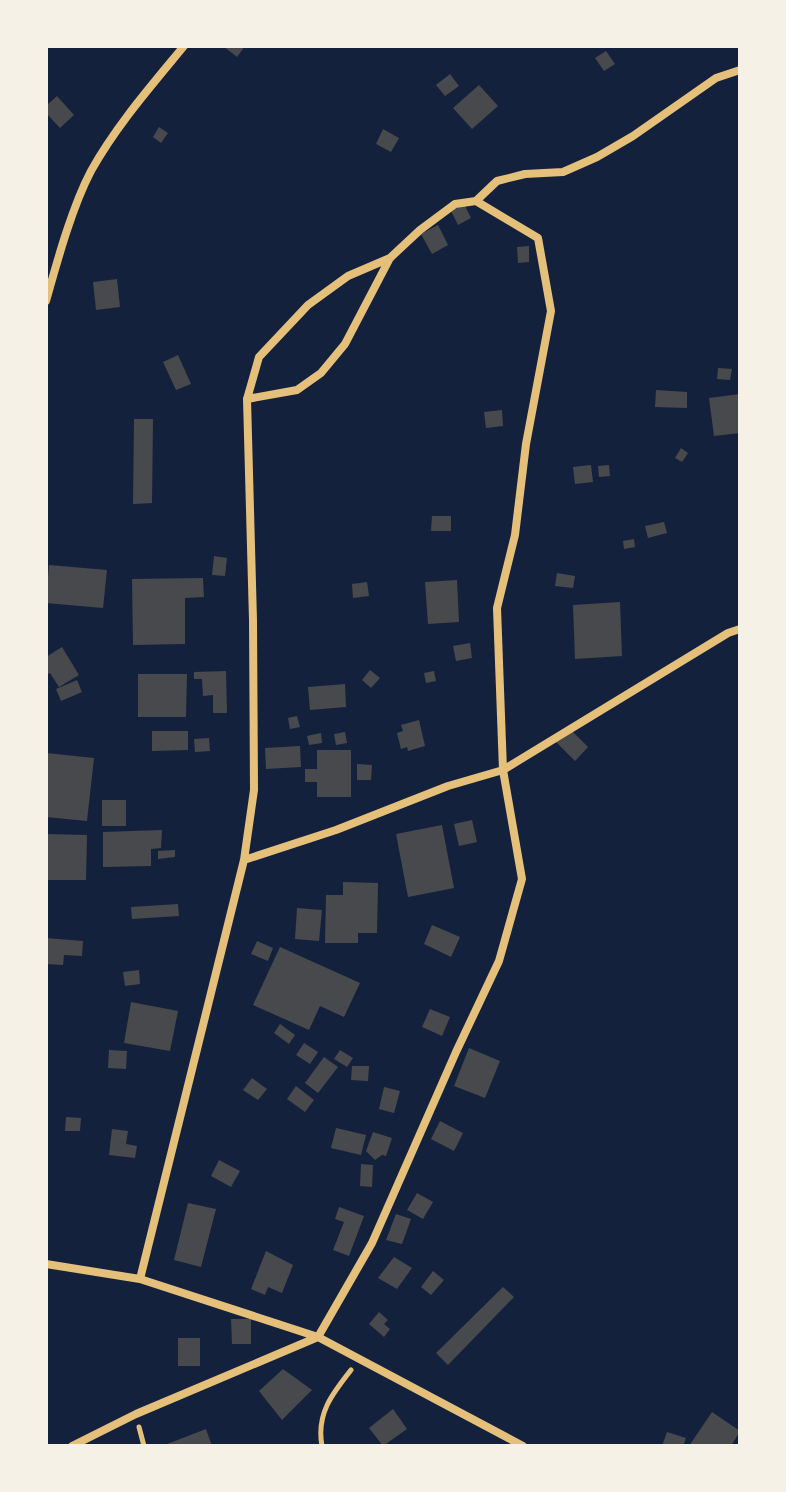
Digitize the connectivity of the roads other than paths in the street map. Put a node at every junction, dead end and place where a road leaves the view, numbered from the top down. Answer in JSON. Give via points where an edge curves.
{"nodes":[{"id":1,"x":184,"y":46,"type":"edge"},
{"id":2,"x":740,"y":70,"type":"edge"},
{"id":3,"x":476,"y":201,"type":"junction"},
{"id":4,"x":390,"y":258,"type":"junction"},
{"id":5,"x":46,"y":301,"type":"edge"},
{"id":6,"x":247,"y":399,"type":"junction"},
{"id":7,"x":740,"y":629,"type":"edge"},
{"id":8,"x":503,"y":770,"type":"junction"},
{"id":9,"x":244,"y":860,"type":"junction"},
{"id":10,"x":46,"y":1264,"type":"edge"},
{"id":11,"x":140,"y":1279,"type":"junction"},
{"id":12,"x":318,"y":1337,"type":"junction"},
{"id":13,"x":517,"y":1445,"type":"edge"},
{"id":14,"x":72,"y":1446,"type":"edge"}],
"edges":[{"from":1,"to":5,"type":"street","via":[[127,116],[90,173]]},
{"from":2,"to":3,"type":"street","via":[[716,78],[597,157],[563,172],[497,181]]},
{"from":3,"to":4,"type":"street","via":[[455,204]]},
{"from":3,"to":8,"type":"street","via":[[538,238],[551,311],[515,535],[497,608]]},
{"from":4,"to":6,"type":"street","via":[[348,276],[308,305],[259,357]]},
{"from":4,"to":6,"type":"street","via":[[345,344],[321,373],[297,390]]},
{"from":6,"to":9,"type":"street","via":[[254,790]]},
{"from":7,"to":8,"type":"street"},
{"from":8,"to":9,"type":"street"},
{"from":8,"to":12,"type":"street","via":[[522,879],[499,961],[372,1243]]},
{"from":9,"to":11,"type":"street"},
{"from":10,"to":11,"type":"street"},
{"from":11,"to":12,"type":"street"},
{"from":12,"to":13,"type":"street"},
{"from":12,"to":14,"type":"street"}]}
